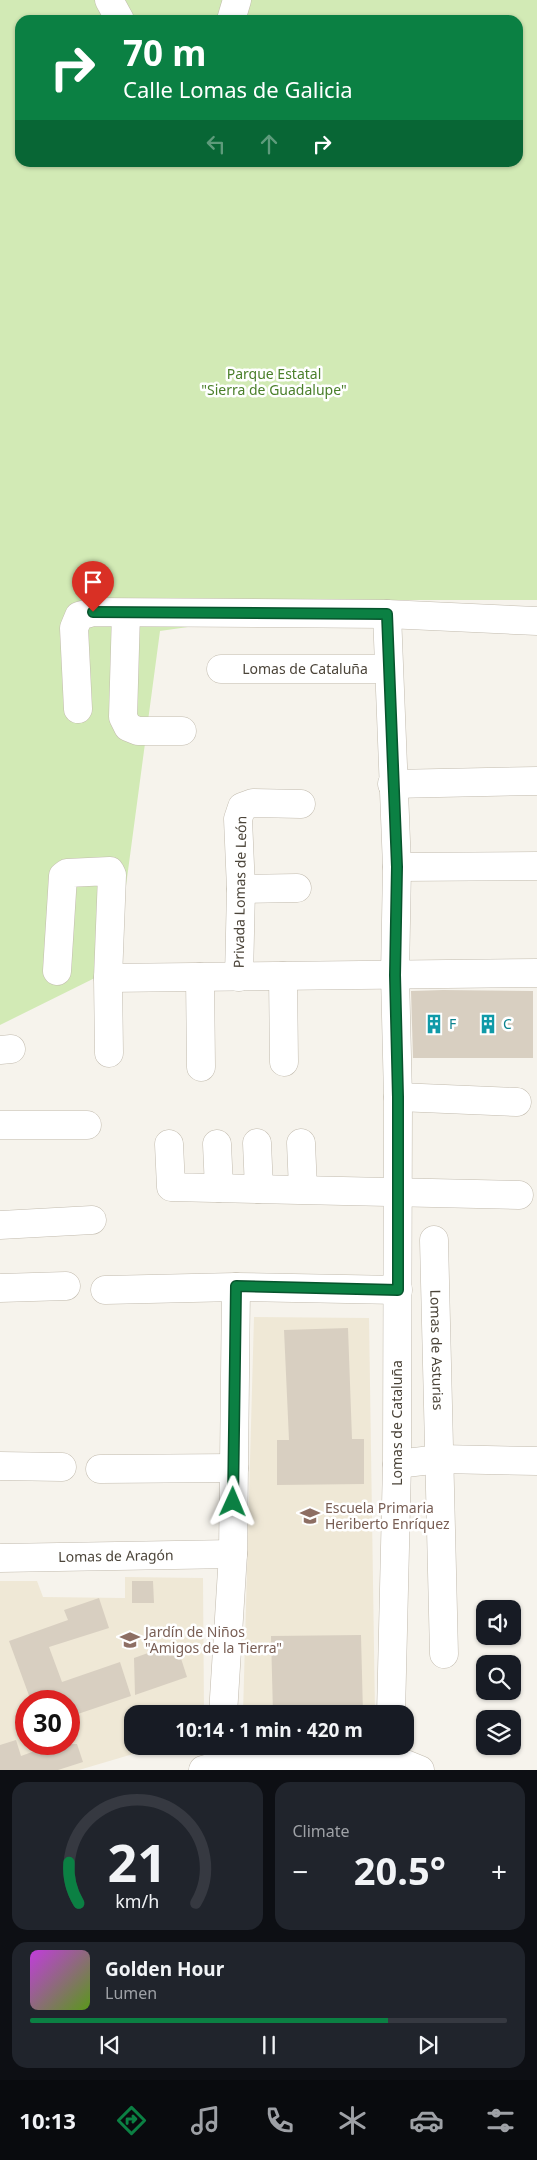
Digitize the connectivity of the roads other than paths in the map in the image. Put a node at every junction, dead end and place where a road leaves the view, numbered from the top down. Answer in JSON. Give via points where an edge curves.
{"nodes":[{"id":1,"x":109,"y":0,"type":"edge"},
{"id":2,"x":237,"y":0,"type":"edge"},
{"id":3,"x":117,"y":15,"type":"edge"},
{"id":4,"x":232,"y":15,"type":"edge"},
{"id":5,"x":126,"y":613,"type":"junction"},
{"id":6,"x":387,"y":614,"type":"junction"},
{"id":7,"x":537,"y":621,"type":"edge"},
{"id":8,"x":221,"y":669,"type":"dead end"},
{"id":9,"x":388,"y":669,"type":"junction"},
{"id":10,"x":78,"y":709,"type":"dead end"},
{"id":11,"x":182,"y":731,"type":"dead end"},
{"id":12,"x":537,"y":781,"type":"edge"},
{"id":13,"x":392,"y":784,"type":"junction"},
{"id":14,"x":301,"y":804,"type":"dead end"},
{"id":15,"x":537,"y":866,"type":"edge"},
{"id":16,"x":397,"y":867,"type":"junction"},
{"id":17,"x":297,"y":888,"type":"dead end"},
{"id":18,"x":241,"y":889,"type":"junction"},
{"id":19,"x":57,"y":971,"type":"dead end"},
{"id":20,"x":537,"y":973,"type":"edge"},
{"id":21,"x":395,"y":975,"type":"junction"},
{"id":22,"x":283,"y":976,"type":"junction"},
{"id":23,"x":200,"y":977,"type":"junction"},
{"id":24,"x":239,"y":977,"type":"junction"},
{"id":25,"x":108,"y":978,"type":"junction"},
{"id":26,"x":109,"y":1053,"type":"dead end"},
{"id":27,"x":284,"y":1062,"type":"dead end"},
{"id":28,"x":201,"y":1067,"type":"dead end"},
{"id":29,"x":398,"y":1097,"type":"junction"},
{"id":30,"x":517,"y":1102,"type":"dead end"},
{"id":31,"x":0,"y":1125,"type":"edge"},
{"id":32,"x":87,"y":1125,"type":"dead end"},
{"id":33,"x":257,"y":1143,"type":"dead end"},
{"id":34,"x":301,"y":1143,"type":"dead end"},
{"id":35,"x":169,"y":1144,"type":"dead end"},
{"id":36,"x":217,"y":1144,"type":"dead end"},
{"id":37,"x":219,"y":1188,"type":"junction"},
{"id":38,"x":259,"y":1189,"type":"junction"},
{"id":39,"x":304,"y":1190,"type":"junction"},
{"id":40,"x":398,"y":1192,"type":"junction"},
{"id":41,"x":518,"y":1195,"type":"dead end"},
{"id":42,"x":92,"y":1220,"type":"dead end"},
{"id":43,"x":0,"y":1225,"type":"edge"},
{"id":44,"x":434,"y":1240,"type":"dead end"},
{"id":45,"x":66,"y":1286,"type":"dead end"},
{"id":46,"x":236,"y":1286,"type":"junction"},
{"id":47,"x":0,"y":1288,"type":"edge"},
{"id":48,"x":105,"y":1290,"type":"dead end"},
{"id":49,"x":398,"y":1290,"type":"junction"},
{"id":50,"x":440,"y":1459,"type":"junction"},
{"id":51,"x":537,"y":1461,"type":"edge"},
{"id":52,"x":397,"y":1464,"type":"junction"},
{"id":53,"x":0,"y":1466,"type":"edge"},
{"id":54,"x":62,"y":1467,"type":"dead end"},
{"id":55,"x":234,"y":1468,"type":"junction"},
{"id":56,"x":100,"y":1469,"type":"dead end"},
{"id":57,"x":233,"y":1554,"type":"junction"},
{"id":58,"x":0,"y":1558,"type":"edge"},
{"id":59,"x":444,"y":1654,"type":"dead end"},
{"id":60,"x":224,"y":1705,"type":"edge"},
{"id":61,"x":391,"y":1705,"type":"edge"},
{"id":62,"x":372,"y":1755,"type":"edge"},
{"id":63,"x":394,"y":1755,"type":"edge"},
{"id":64,"x":216,"y":1763,"type":"edge"},
{"id":65,"x":327,"y":1763,"type":"edge"},
{"id":66,"x":420,"y":1770,"type":"edge"}],
"edges":[{"from":1,"to":3,"type":"street"},
{"from":2,"to":4,"type":"street"},
{"from":5,"to":6,"type":"street"},
{"from":5,"to":10,"type":"street","via":[[93,612],[79,616],[74,628]]},
{"from":5,"to":11,"type":"street","via":[[123,717],[128,727],[138,731]]},
{"from":6,"to":7,"type":"street"},
{"from":6,"to":9,"type":"street","name":"Lomas de Cataluña"},
{"from":8,"to":9,"type":"street","name":"Lomas de Cataluña"},
{"from":9,"to":13,"type":"street","name":"Lomas de Cataluña"},
{"from":12,"to":13,"type":"street"},
{"from":13,"to":16,"type":"street","name":"Lomas de Cataluña"},
{"from":14,"to":18,"type":"street","name":"Privada Lomas de León","via":[[253,803],[242,807],[238,819]]},
{"from":15,"to":16,"type":"street"},
{"from":16,"to":21,"type":"street","name":"Lomas de Cataluña"},
{"from":17,"to":18,"type":"street"},
{"from":18,"to":24,"type":"street","name":"Privada Lomas de León"},
{"from":19,"to":25,"type":"street","via":[[62,876],[66,873],[110,871]]},
{"from":20,"to":21,"type":"street","name":"Privada Lomas de León"},
{"from":21,"to":22,"type":"street","name":"Privada Lomas de León"},
{"from":21,"to":29,"type":"street","name":"Lomas de Cataluña"},
{"from":22,"to":24,"type":"street","name":"Privada Lomas de León"},
{"from":22,"to":27,"type":"street"},
{"from":23,"to":24,"type":"street","name":"Privada Lomas de León"},
{"from":23,"to":25,"type":"street","name":"Privada Lomas de León"},
{"from":23,"to":28,"type":"street"},
{"from":25,"to":26,"type":"street"},
{"from":29,"to":30,"type":"street"},
{"from":29,"to":40,"type":"street","name":"Lomas de Cataluña"},
{"from":31,"to":32,"type":"street"},
{"from":33,"to":38,"type":"street"},
{"from":34,"to":39,"type":"street"},
{"from":35,"to":37,"type":"street","via":[[172,1187]]},
{"from":36,"to":37,"type":"street"},
{"from":37,"to":38,"type":"street"},
{"from":38,"to":39,"type":"street"},
{"from":39,"to":40,"type":"street"},
{"from":40,"to":41,"type":"street"},
{"from":40,"to":49,"type":"street","name":"Lomas de Cataluña"},
{"from":42,"to":43,"type":"street"},
{"from":44,"to":50,"type":"street","name":"Lomas de Asturias"},
{"from":45,"to":47,"type":"street"},
{"from":46,"to":48,"type":"street"},
{"from":46,"to":49,"type":"street"},
{"from":46,"to":55,"type":"street"},
{"from":49,"to":52,"type":"street","name":"Lomas de Cataluña"},
{"from":50,"to":51,"type":"street"},
{"from":50,"to":52,"type":"street"},
{"from":50,"to":59,"type":"street","name":"Lomas de Asturias"},
{"from":52,"to":61,"type":"street","name":"Lomas de Cataluña"},
{"from":53,"to":54,"type":"street"},
{"from":55,"to":56,"type":"street"},
{"from":55,"to":57,"type":"street"},
{"from":57,"to":58,"type":"street","name":"Lomas de Aragón"},
{"from":57,"to":60,"type":"street"},
{"from":62,"to":65,"type":"street"},
{"from":63,"to":66,"type":"street"},
{"from":64,"to":65,"type":"street"}]}
